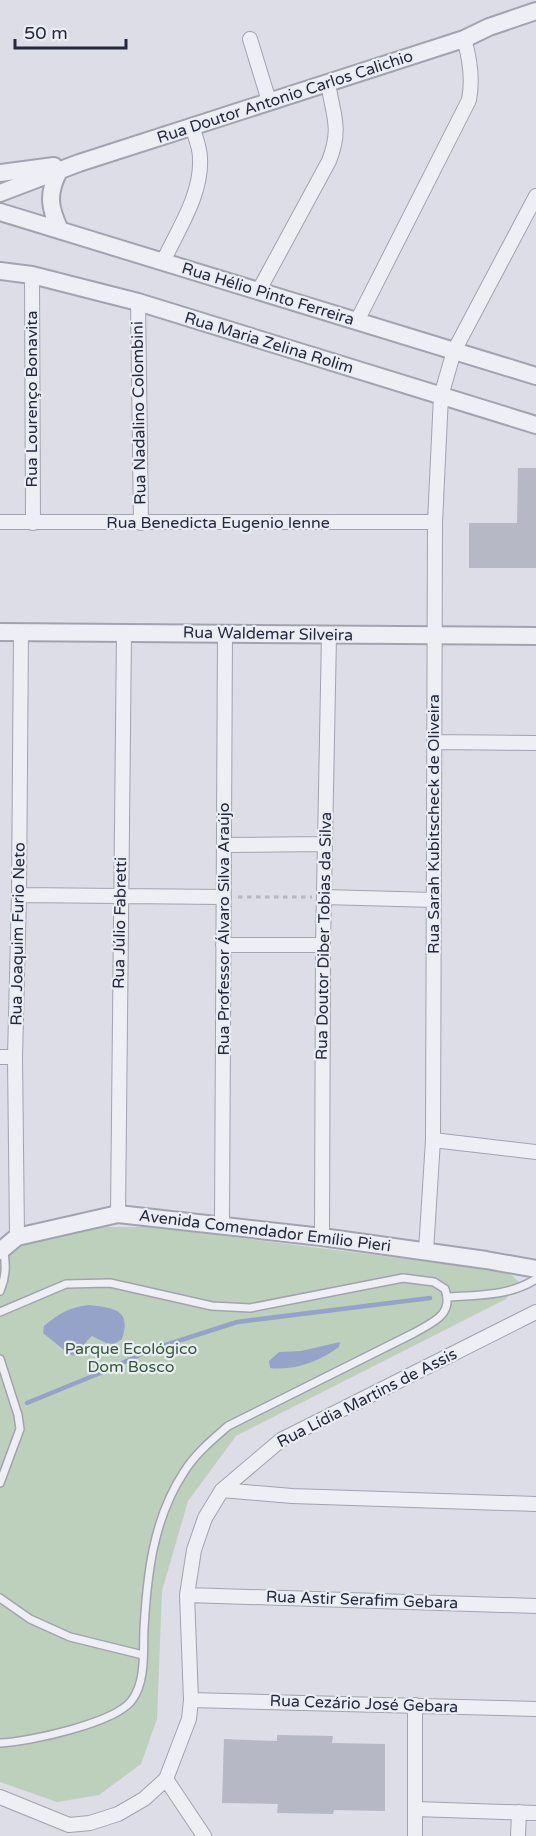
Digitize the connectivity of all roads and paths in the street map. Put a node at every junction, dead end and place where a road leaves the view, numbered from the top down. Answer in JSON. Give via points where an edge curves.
{"nodes":[{"id":1,"x":536,"y":11,"type":"edge"},
{"id":2,"x":536,"y":23,"type":"edge"},
{"id":3,"x":489,"y":27,"type":"junction"},
{"id":4,"x":250,"y":39,"type":"dead end"},
{"id":5,"x":464,"y":39,"type":"junction"},
{"id":6,"x":328,"y":83,"type":"junction"},
{"id":7,"x":269,"y":101,"type":"junction"},
{"id":8,"x":192,"y":126,"type":"junction"},
{"id":9,"x":79,"y":164,"type":"junction"},
{"id":10,"x":0,"y":173,"type":"edge"},
{"id":11,"x":58,"y":173,"type":"junction"},
{"id":12,"x":0,"y":193,"type":"edge"},
{"id":13,"x":536,"y":196,"type":"edge"},
{"id":14,"x":0,"y":212,"type":"edge"},
{"id":15,"x":60,"y":230,"type":"junction"},
{"id":16,"x":163,"y":262,"type":"junction"},
{"id":17,"x":0,"y":271,"type":"edge"},
{"id":18,"x":32,"y":275,"type":"junction"},
{"id":19,"x":258,"y":292,"type":"junction"},
{"id":20,"x":138,"y":302,"type":"junction"},
{"id":21,"x":357,"y":321,"type":"junction"},
{"id":22,"x":454,"y":351,"type":"junction"},
{"id":23,"x":536,"y":376,"type":"edge"},
{"id":24,"x":441,"y":396,"type":"junction"},
{"id":25,"x":536,"y":425,"type":"edge"},
{"id":26,"x":0,"y":522,"type":"edge"},
{"id":27,"x":435,"y":522,"type":"junction"},
{"id":28,"x":33,"y":523,"type":"junction"},
{"id":29,"x":141,"y":523,"type":"junction"},
{"id":30,"x":0,"y":632,"type":"edge"},
{"id":31,"x":21,"y":632,"type":"junction"},
{"id":32,"x":124,"y":632,"type":"junction"},
{"id":33,"x":225,"y":633,"type":"junction"},
{"id":34,"x":329,"y":634,"type":"junction"},
{"id":35,"x":436,"y":635,"type":"junction"},
{"id":36,"x":536,"y":636,"type":"edge"},
{"id":37,"x":434,"y":742,"type":"junction"},
{"id":38,"x":536,"y":743,"type":"edge"},
{"id":39,"x":325,"y":844,"type":"junction"},
{"id":40,"x":224,"y":845,"type":"junction"},
{"id":41,"x":19,"y":895,"type":"junction"},
{"id":42,"x":120,"y":895,"type":"junction"},
{"id":43,"x":224,"y":897,"type":"junction"},
{"id":44,"x":324,"y":897,"type":"junction"},
{"id":45,"x":434,"y":900,"type":"junction"},
{"id":46,"x":223,"y":945,"type":"junction"},
{"id":47,"x":323,"y":945,"type":"junction"},
{"id":48,"x":0,"y":1056,"type":"edge"},
{"id":49,"x":15,"y":1057,"type":"junction"},
{"id":50,"x":433,"y":1140,"type":"junction"},
{"id":51,"x":536,"y":1152,"type":"edge"},
{"id":52,"x":118,"y":1214,"type":"junction"},
{"id":53,"x":222,"y":1225,"type":"junction"},
{"id":54,"x":17,"y":1237,"type":"junction"},
{"id":55,"x":322,"y":1237,"type":"junction"},
{"id":56,"x":2,"y":1250,"type":"edge"},
{"id":57,"x":426,"y":1251,"type":"junction"},
{"id":58,"x":536,"y":1269,"type":"edge"},
{"id":59,"x":536,"y":1279,"type":"edge"},
{"id":60,"x":0,"y":1291,"type":"edge"},
{"id":61,"x":448,"y":1297,"type":"junction"},
{"id":62,"x":0,"y":1312,"type":"edge"},
{"id":63,"x":536,"y":1312,"type":"edge"},
{"id":64,"x":0,"y":1359,"type":"edge"},
{"id":65,"x":0,"y":1483,"type":"edge"},
{"id":66,"x":222,"y":1490,"type":"junction"},
{"id":67,"x":536,"y":1504,"type":"edge"},
{"id":68,"x":187,"y":1595,"type":"junction"},
{"id":69,"x":0,"y":1598,"type":"edge"},
{"id":70,"x":536,"y":1606,"type":"edge"},
{"id":71,"x":143,"y":1655,"type":"junction"},
{"id":72,"x":191,"y":1700,"type":"junction"},
{"id":73,"x":415,"y":1706,"type":"junction"},
{"id":74,"x":536,"y":1709,"type":"edge"},
{"id":75,"x":0,"y":1743,"type":"edge"},
{"id":76,"x":166,"y":1779,"type":"junction"},
{"id":77,"x":0,"y":1797,"type":"edge"},
{"id":78,"x":416,"y":1809,"type":"junction"},
{"id":79,"x":519,"y":1812,"type":"junction"},
{"id":80,"x":536,"y":1813,"type":"edge"},
{"id":81,"x":72,"y":1831,"type":"edge"},
{"id":82,"x":204,"y":1836,"type":"edge"},
{"id":83,"x":415,"y":1836,"type":"edge"},
{"id":84,"x":518,"y":1836,"type":"edge"}],
"edges":[{"from":1,"to":3,"type":"street","name":"Rua Doutor Antonio Carlos Calichio"},
{"from":2,"to":3,"type":"street","name":"Rua Doutor Antonio Carlos Calichio"},
{"from":3,"to":5,"type":"street","name":"Rua Doutor Antonio Carlos Calichio"},
{"from":4,"to":7,"type":"street"},
{"from":5,"to":6,"type":"street","name":"Rua Doutor Antonio Carlos Calichio"},
{"from":5,"to":21,"type":"street","via":[[470,60],[469,100]]},
{"from":6,"to":7,"type":"street","name":"Rua Doutor Antonio Carlos Calichio"},
{"from":6,"to":19,"type":"street","via":[[337,127],[336,143]]},
{"from":7,"to":8,"type":"street","name":"Rua Doutor Antonio Carlos Calichio"},
{"from":8,"to":9,"type":"street","name":"Rua Doutor Antonio Carlos Calichio"},
{"from":8,"to":16,"type":"street","via":[[200,155],[198,182]]},
{"from":9,"to":10,"type":"street","name":"Rua Doutor Antonio Carlos Calichio"},
{"from":9,"to":11,"type":"street","name":"Rua Doutor Antonio Carlos Calichio"},
{"from":11,"to":12,"type":"street","name":"Rua Doutor Antonio Carlos Calichio"},
{"from":11,"to":15,"type":"street","via":[[50,204]]},
{"from":13,"to":22,"type":"street","name":"Rua Sarah Kubitscheck de Oliveira"},
{"from":14,"to":15,"type":"street","name":"Rua Hélio Pinto Ferreira"},
{"from":15,"to":16,"type":"street","name":"Rua Hélio Pinto Ferreira"},
{"from":16,"to":19,"type":"street","name":"Rua Hélio Pinto Ferreira"},
{"from":17,"to":18,"type":"street","name":"Rua Maria Zelina Rolim"},
{"from":18,"to":20,"type":"street","name":"Rua Maria Zelina Rolim"},
{"from":18,"to":28,"type":"street","name":"Rua Lourenço Bonavita"},
{"from":19,"to":21,"type":"street","name":"Rua Hélio Pinto Ferreira"},
{"from":20,"to":24,"type":"street","name":"Rua Maria Zelina Rolim"},
{"from":20,"to":29,"type":"street","name":"Rua Nadalino Colombini"},
{"from":21,"to":22,"type":"street","name":"Rua Hélio Pinto Ferreira"},
{"from":22,"to":23,"type":"street","name":"Rua Hélio Pinto Ferreira"},
{"from":22,"to":24,"type":"street","name":"Rua Sarah Kubitscheck de Oliveira"},
{"from":24,"to":25,"type":"street","name":"Rua Maria Zelina Rolim"},
{"from":24,"to":27,"type":"street","name":"Rua Sarah Kubitscheck de Oliveira"},
{"from":26,"to":28,"type":"street","name":"Rua Benedicta Eugenio Ienne"},
{"from":27,"to":29,"type":"street","name":"Rua Benedicta Eugenio Ienne"},
{"from":27,"to":35,"type":"street","name":"Rua Sarah Kubitscheck de Oliveira"},
{"from":28,"to":29,"type":"street","name":"Rua Benedicta Eugenio Ienne"},
{"from":30,"to":31,"type":"street","name":"Rua Waldemar Silveira"},
{"from":31,"to":32,"type":"street","name":"Rua Waldemar Silveira"},
{"from":31,"to":41,"type":"street","name":"Rua Joaquim Furio Neto"},
{"from":32,"to":33,"type":"street","name":"Rua Waldemar Silveira"},
{"from":32,"to":42,"type":"street","name":"Rua Júlio Fabretti"},
{"from":33,"to":34,"type":"street","name":"Rua Waldemar Silveira"},
{"from":33,"to":40,"type":"street","name":"Rua Professor Álvaro Silva Araújo"},
{"from":34,"to":35,"type":"street","name":"Rua Waldemar Silveira"},
{"from":34,"to":39,"type":"street","name":"Rua Doutor Diber Tobias da Silva"},
{"from":35,"to":36,"type":"street","name":"Rua Waldemar Silveira"},
{"from":35,"to":37,"type":"street","name":"Rua Sarah Kubitscheck de Oliveira"},
{"from":37,"to":38,"type":"street"},
{"from":37,"to":45,"type":"street","name":"Rua Sarah Kubitscheck de Oliveira"},
{"from":39,"to":40,"type":"street"},
{"from":39,"to":44,"type":"street","name":"Rua Doutor Diber Tobias da Silva"},
{"from":40,"to":43,"type":"street","name":"Rua Professor Álvaro Silva Araújo"},
{"from":41,"to":42,"type":"street"},
{"from":41,"to":49,"type":"street","name":"Rua Joaquim Furio Neto"},
{"from":42,"to":43,"type":"street"},
{"from":42,"to":52,"type":"street","name":"Rua Júlio Fabretti"},
{"from":43,"to":44,"type":"path"},
{"from":43,"to":46,"type":"street","name":"Rua Professor Álvaro Silva Araújo"},
{"from":44,"to":45,"type":"street"},
{"from":44,"to":47,"type":"street","name":"Rua Doutor Diber Tobias da Silva"},
{"from":45,"to":50,"type":"street","name":"Rua Sarah Kubitscheck de Oliveira"},
{"from":46,"to":47,"type":"street"},
{"from":46,"to":53,"type":"street","name":"Rua Professor Álvaro Silva Araújo"},
{"from":47,"to":55,"type":"street","name":"Rua Doutor Diber Tobias da Silva"},
{"from":48,"to":49,"type":"street"},
{"from":49,"to":54,"type":"street","name":"Rua Joaquim Furio Neto"},
{"from":50,"to":51,"type":"street"},
{"from":50,"to":57,"type":"street","name":"Rua Sarah Kubitscheck de Oliveira"},
{"from":52,"to":53,"type":"street","name":"Avenida Comendador Emílio Pieri"},
{"from":52,"to":54,"type":"street","name":"Avenida Comendador Emílio Pieri"},
{"from":53,"to":55,"type":"street","name":"Avenida Comendador Emílio Pieri"},
{"from":54,"to":56,"type":"street","name":"Avenida Comendador Emílio Pieri"},
{"from":55,"to":57,"type":"street","name":"Avenida Comendador Emílio Pieri"},
{"from":56,"to":60,"type":"lane","via":[[6,1264]]},
{"from":57,"to":58,"type":"street","name":"Avenida Comendador Emílio Pieri"},
{"from":59,"to":61,"type":"lane","via":[[505,1292]]},
{"from":61,"to":62,"type":"lane","via":[[445,1289],[434,1282],[403,1278],[250,1308],[212,1306],[110,1283],[66,1284]]},
{"from":61,"to":71,"type":"lane","via":[[440,1318],[228,1426],[204,1448],[184,1472],[160,1519],[146,1586]]},
{"from":63,"to":66,"type":"street","name":"Rua Lídia Martins de Assis","via":[[281,1440]]},
{"from":64,"to":65,"type":"lane","via":[[20,1429]]},
{"from":66,"to":67,"type":"street"},
{"from":66,"to":68,"type":"street","name":"Rua Lídia Martins de Assis","via":[[205,1518],[194,1550]]},
{"from":68,"to":70,"type":"street","name":"Rua Astir Serafim Gebara"},
{"from":68,"to":72,"type":"street","name":"Rua Lídia Martins de Assis"},
{"from":69,"to":71,"type":"lane","via":[[30,1619],[70,1637]]},
{"from":71,"to":75,"type":"lane","via":[[141,1682],[132,1701],[115,1714],[20,1742]]},
{"from":72,"to":73,"type":"street","name":"Rua Cezário José Gebara"},
{"from":72,"to":76,"type":"street","name":"Rua Lídia Martins de Assis","via":[[183,1738]]},
{"from":73,"to":74,"type":"street","name":"Rua Cezário José Gebara"},
{"from":73,"to":78,"type":"street"},
{"from":76,"to":81,"type":"street","name":"Rua Lídia Martins de Assis","via":[[144,1799],[118,1814]]},
{"from":76,"to":82,"type":"street"},
{"from":77,"to":81,"type":"street","name":"Rua Lídia Martins de Assis"},
{"from":78,"to":79,"type":"street"},
{"from":78,"to":83,"type":"street"},
{"from":79,"to":80,"type":"street"},
{"from":79,"to":84,"type":"street"}]}
